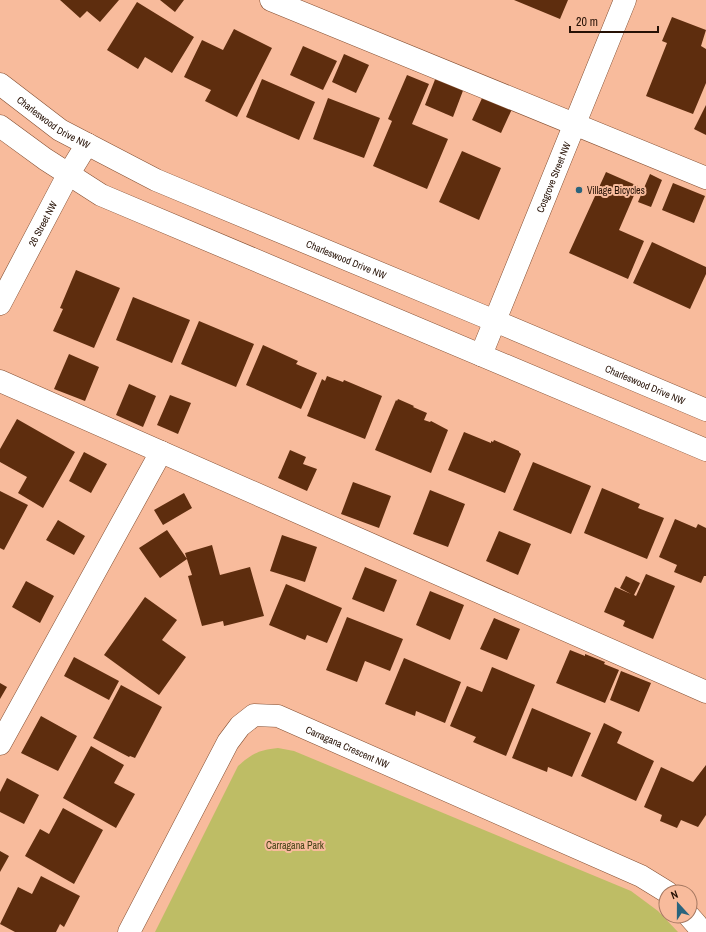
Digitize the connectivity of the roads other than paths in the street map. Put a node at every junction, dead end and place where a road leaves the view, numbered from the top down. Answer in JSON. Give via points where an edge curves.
{"nodes":[{"id":1,"x":271,"y":0,"type":"edge"},
{"id":2,"x":625,"y":0,"type":"edge"},
{"id":3,"x":0,"y":84,"type":"edge"},
{"id":4,"x":575,"y":125,"type":"junction"},
{"id":5,"x":0,"y":126,"type":"edge"},
{"id":6,"x":87,"y":144,"type":"junction"},
{"id":7,"x":68,"y":175,"type":"junction"},
{"id":8,"x":706,"y":178,"type":"edge"},
{"id":9,"x":0,"y":304,"type":"edge"},
{"id":10,"x":495,"y":321,"type":"junction"},
{"id":11,"x":481,"y":355,"type":"junction"},
{"id":12,"x":0,"y":381,"type":"edge"},
{"id":13,"x":706,"y":410,"type":"edge"},
{"id":14,"x":706,"y":450,"type":"edge"},
{"id":15,"x":161,"y":452,"type":"junction"},
{"id":16,"x":706,"y":692,"type":"edge"},
{"id":17,"x":0,"y":744,"type":"edge"},
{"id":18,"x":658,"y":886,"type":"edge"},
{"id":19,"x":696,"y":924,"type":"edge"},
{"id":20,"x":129,"y":932,"type":"edge"},
{"id":21,"x":703,"y":932,"type":"edge"}],
"edges":[{"from":1,"to":4,"type":"street"},
{"from":2,"to":4,"type":"street","name":"Cosgrove Street NW"},
{"from":3,"to":6,"type":"street","name":"Charleswood Drive NW","via":[[60,130]]},
{"from":4,"to":8,"type":"street"},
{"from":4,"to":10,"type":"street","name":"Cosgrove Street NW"},
{"from":5,"to":7,"type":"street"},
{"from":6,"to":7,"type":"street","name":"26 Street NW"},
{"from":6,"to":10,"type":"street","name":"Charleswood Drive NW","via":[[156,180]]},
{"from":7,"to":9,"type":"street","name":"26 Street NW"},
{"from":7,"to":11,"type":"street","via":[[101,195]]},
{"from":10,"to":11,"type":"street","name":"Cosgrove Street NW"},
{"from":10,"to":13,"type":"street","name":"Charleswood Drive NW"},
{"from":11,"to":14,"type":"street"},
{"from":12,"to":15,"type":"street"},
{"from":15,"to":16,"type":"street"},
{"from":15,"to":17,"type":"street"},
{"from":18,"to":20,"type":"street","name":"Carragana Crescent NW","via":[[642,876],[278,716],[254,715],[240,726],[228,742]]},
{"from":19,"to":21,"type":"street"}]}
